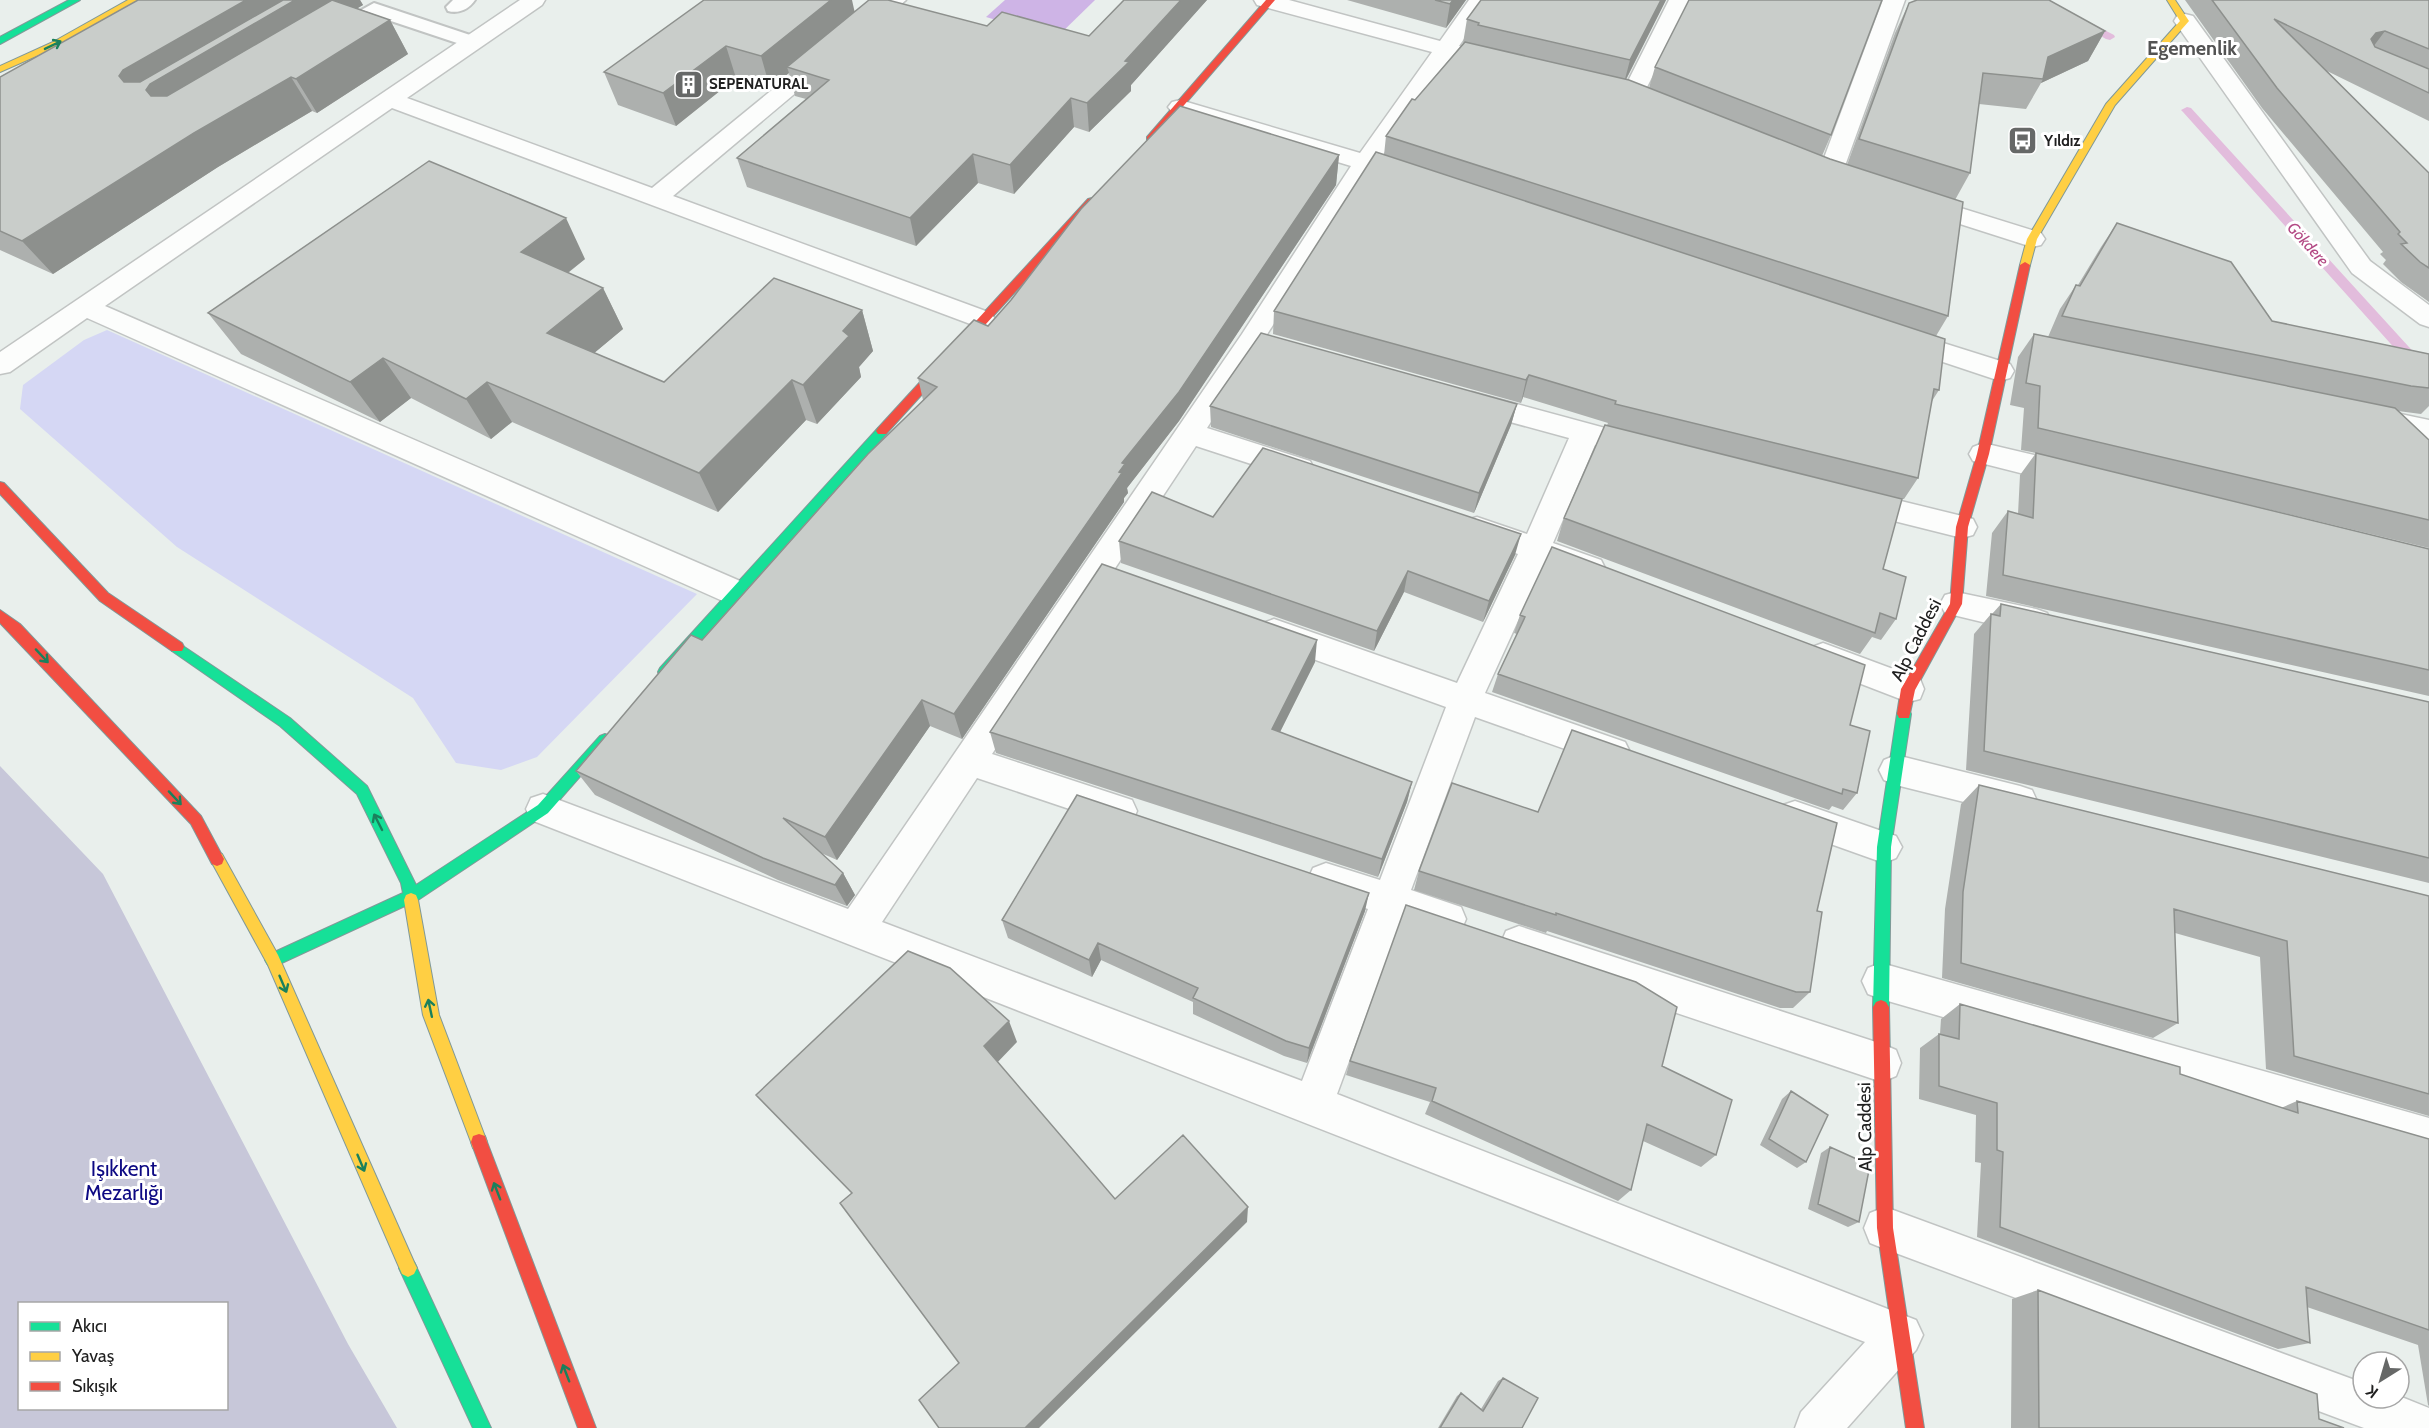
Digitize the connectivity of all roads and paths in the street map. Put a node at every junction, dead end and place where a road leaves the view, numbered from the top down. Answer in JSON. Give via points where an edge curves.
{"nodes":[{"id":1,"x":76,"y":0,"type":"edge"},
{"id":2,"x":134,"y":0,"type":"edge"},
{"id":3,"x":534,"y":0,"type":"edge"},
{"id":4,"x":895,"y":0,"type":"edge"},
{"id":5,"x":1269,"y":0,"type":"edge"},
{"id":6,"x":1480,"y":0,"type":"edge"},
{"id":7,"x":1680,"y":0,"type":"edge"},
{"id":8,"x":1894,"y":0,"type":"edge"},
{"id":9,"x":2171,"y":0,"type":"edge"},
{"id":10,"x":2185,"y":21,"type":"junction"},
{"id":11,"x":0,"y":40,"type":"edge"},
{"id":12,"x":472,"y":42,"type":"junction"},
{"id":13,"x":314,"y":45,"type":"edge"},
{"id":14,"x":1446,"y":51,"type":"junction"},
{"id":15,"x":1493,"y":62,"type":"edge"},
{"id":16,"x":0,"y":69,"type":"edge"},
{"id":17,"x":1608,"y":89,"type":"edge"},
{"id":18,"x":1632,"y":95,"type":"junction"},
{"id":19,"x":389,"y":99,"type":"junction"},
{"id":20,"x":1654,"y":104,"type":"edge"},
{"id":21,"x":1180,"y":106,"type":"junction"},
{"id":22,"x":1140,"y":149,"type":"edge"},
{"id":23,"x":1366,"y":162,"type":"junction"},
{"id":24,"x":1808,"y":165,"type":"edge"},
{"id":25,"x":1830,"y":174,"type":"junction"},
{"id":26,"x":1411,"y":177,"type":"edge"},
{"id":27,"x":1853,"y":182,"type":"edge"},
{"id":28,"x":1101,"y":192,"type":"edge"},
{"id":29,"x":1898,"y":196,"type":"edge"},
{"id":30,"x":655,"y":198,"type":"junction"},
{"id":31,"x":2032,"y":239,"type":"junction"},
{"id":32,"x":85,"y":307,"type":"junction"},
{"id":33,"x":2429,"y":318,"type":"edge"},
{"id":34,"x":982,"y":319,"type":"junction"},
{"id":35,"x":1876,"y":330,"type":"edge"},
{"id":36,"x":0,"y":365,"type":"edge"},
{"id":37,"x":2000,"y":371,"type":"junction"},
{"id":38,"x":1448,"y":395,"type":"edge"},
{"id":39,"x":2345,"y":413,"type":"edge"},
{"id":40,"x":2427,"y":430,"type":"dead end"},
{"id":41,"x":1190,"y":433,"type":"junction"},
{"id":42,"x":1586,"y":434,"type":"junction"},
{"id":43,"x":1665,"y":453,"type":"edge"},
{"id":44,"x":1983,"y":454,"type":"junction"},
{"id":45,"x":1324,"y":477,"type":"edge"},
{"id":46,"x":2097,"y":482,"type":"edge"},
{"id":47,"x":0,"y":486,"type":"edge"},
{"id":48,"x":1825,"y":493,"type":"edge"},
{"id":49,"x":1447,"y":518,"type":"edge"},
{"id":50,"x":1962,"y":528,"type":"junction"},
{"id":51,"x":1536,"y":548,"type":"junction"},
{"id":52,"x":1096,"y":569,"type":"junction"},
{"id":53,"x":1613,"y":577,"type":"edge"},
{"id":54,"x":1130,"y":581,"type":"edge"},
{"id":55,"x":736,"y":593,"type":"junction"},
{"id":56,"x":1956,"y":604,"type":"junction"},
{"id":57,"x":0,"y":615,"type":"edge"},
{"id":58,"x":1242,"y":621,"type":"edge"},
{"id":59,"x":2060,"y":628,"type":"edge"},
{"id":60,"x":1799,"y":647,"type":"edge"},
{"id":61,"x":659,"y":679,"type":"edge"},
{"id":62,"x":1908,"y":689,"type":"junction"},
{"id":63,"x":1465,"y":700,"type":"junction"},
{"id":64,"x":613,"y":731,"type":"edge"},
{"id":65,"x":969,"y":761,"type":"junction"},
{"id":66,"x":1646,"y":763,"type":"edge"},
{"id":67,"x":1896,"y":770,"type":"junction"},
{"id":68,"x":1771,"y":807,"type":"edge"},
{"id":69,"x":2047,"y":807,"type":"edge"},
{"id":70,"x":543,"y":809,"type":"junction"},
{"id":71,"x":1150,"y":821,"type":"edge"},
{"id":72,"x":1884,"y":847,"type":"junction"},
{"id":73,"x":1298,"y":870,"type":"edge"},
{"id":74,"x":410,"y":897,"type":"junction"},
{"id":75,"x":1388,"y":900,"type":"junction"},
{"id":76,"x":856,"y":929,"type":"junction"},
{"id":77,"x":273,"y":960,"type":"junction"},
{"id":78,"x":1881,"y":981,"type":"junction"},
{"id":79,"x":1882,"y":1063,"type":"junction"},
{"id":80,"x":1313,"y":1105,"type":"junction"},
{"id":81,"x":2429,"y":1138,"type":"edge"},
{"id":82,"x":1885,"y":1228,"type":"junction"},
{"id":83,"x":1901,"y":1335,"type":"junction"},
{"id":84,"x":482,"y":1428,"type":"edge"},
{"id":85,"x":587,"y":1428,"type":"edge"},
{"id":86,"x":1817,"y":1428,"type":"edge"},
{"id":87,"x":1915,"y":1428,"type":"edge"},
{"id":88,"x":2424,"y":1428,"type":"edge"}],
"edges":[{"from":1,"to":11,"type":"street"},
{"from":16,"to":2,"type":"street","one_way":true,"via":[[56,44]]},
{"from":3,"to":12,"type":"street"},
{"from":4,"to":30,"type":"street"},
{"from":5,"to":14,"type":"street"},
{"from":5,"to":21,"type":"street"},
{"from":6,"to":14,"type":"street"},
{"from":7,"to":18,"type":"street"},
{"from":8,"to":25,"type":"street"},
{"from":9,"to":10,"type":"street"},
{"from":10,"to":31,"type":"street","name":"Alp Caddesi","via":[[2111,104]]},
{"from":10,"to":33,"type":"street","via":[[2361,267]]},
{"from":12,"to":13,"type":"lane","via":[[374,9]]},
{"from":12,"to":19,"type":"street"},
{"from":14,"to":15,"type":"street"},
{"from":14,"to":23,"type":"street"},
{"from":17,"to":18,"type":"street"},
{"from":18,"to":20,"type":"street"},
{"from":19,"to":30,"type":"street"},
{"from":19,"to":32,"type":"street"},
{"from":21,"to":22,"type":"street"},
{"from":21,"to":23,"type":"street"},
{"from":23,"to":26,"type":"street"},
{"from":23,"to":41,"type":"street","via":[[1263,343]]},
{"from":24,"to":25,"type":"street"},
{"from":25,"to":27,"type":"street"},
{"from":28,"to":34,"type":"street"},
{"from":29,"to":31,"type":"street"},
{"from":30,"to":34,"type":"street"},
{"from":31,"to":37,"type":"street","name":"Alp Caddesi","via":[[2018,345]]},
{"from":32,"to":36,"type":"street"},
{"from":32,"to":55,"type":"street"},
{"from":34,"to":55,"type":"street"},
{"from":35,"to":37,"type":"street"},
{"from":37,"to":44,"type":"street","name":"Alp Caddesi"},
{"from":38,"to":42,"type":"street"},
{"from":39,"to":40,"type":"street"},
{"from":41,"to":45,"type":"street"},
{"from":41,"to":52,"type":"street"},
{"from":42,"to":43,"type":"street"},
{"from":42,"to":51,"type":"street"},
{"from":44,"to":46,"type":"street"},
{"from":44,"to":50,"type":"street","name":"Alp Caddesi"},
{"from":74,"to":47,"type":"street","one_way":true,"via":[[408,882],[362,790],[285,722],[104,597]]},
{"from":48,"to":50,"type":"street"},
{"from":49,"to":51,"type":"street"},
{"from":50,"to":56,"type":"street","name":"Alp Caddesi"},
{"from":51,"to":53,"type":"street"},
{"from":51,"to":63,"type":"street"},
{"from":52,"to":54,"type":"street"},
{"from":52,"to":65,"type":"street"},
{"from":55,"to":61,"type":"street"},
{"from":56,"to":59,"type":"street"},
{"from":56,"to":62,"type":"street","name":"Alp Caddesi"},
{"from":57,"to":77,"type":"street","one_way":true,"via":[[196,820]]},
{"from":58,"to":63,"type":"street"},
{"from":60,"to":62,"type":"street"},
{"from":62,"to":67,"type":"street","name":"Alp Caddesi"},
{"from":63,"to":66,"type":"street"},
{"from":63,"to":75,"type":"street"},
{"from":64,"to":70,"type":"street"},
{"from":65,"to":71,"type":"street"},
{"from":65,"to":76,"type":"street"},
{"from":67,"to":69,"type":"street"},
{"from":67,"to":72,"type":"street","name":"Alp Caddesi"},
{"from":68,"to":72,"type":"street"},
{"from":70,"to":74,"type":"street"},
{"from":70,"to":76,"type":"street"},
{"from":72,"to":78,"type":"street","name":"Alp Caddesi"},
{"from":73,"to":75,"type":"street"},
{"from":74,"to":77,"type":"street"},
{"from":85,"to":74,"type":"street","one_way":true,"via":[[431,1015]]},
{"from":75,"to":79,"type":"street"},
{"from":75,"to":80,"type":"street"},
{"from":76,"to":80,"type":"street"},
{"from":77,"to":84,"type":"street","one_way":true,"via":[[375,1197]]},
{"from":78,"to":79,"type":"street","name":"Alp Caddesi"},
{"from":78,"to":81,"type":"street"},
{"from":79,"to":82,"type":"street","name":"Alp Caddesi"},
{"from":80,"to":83,"type":"street"},
{"from":82,"to":83,"type":"street","name":"Alp Caddesi"},
{"from":82,"to":88,"type":"street"},
{"from":83,"to":86,"type":"street"},
{"from":83,"to":87,"type":"street","name":"Alp Caddesi"}]}
